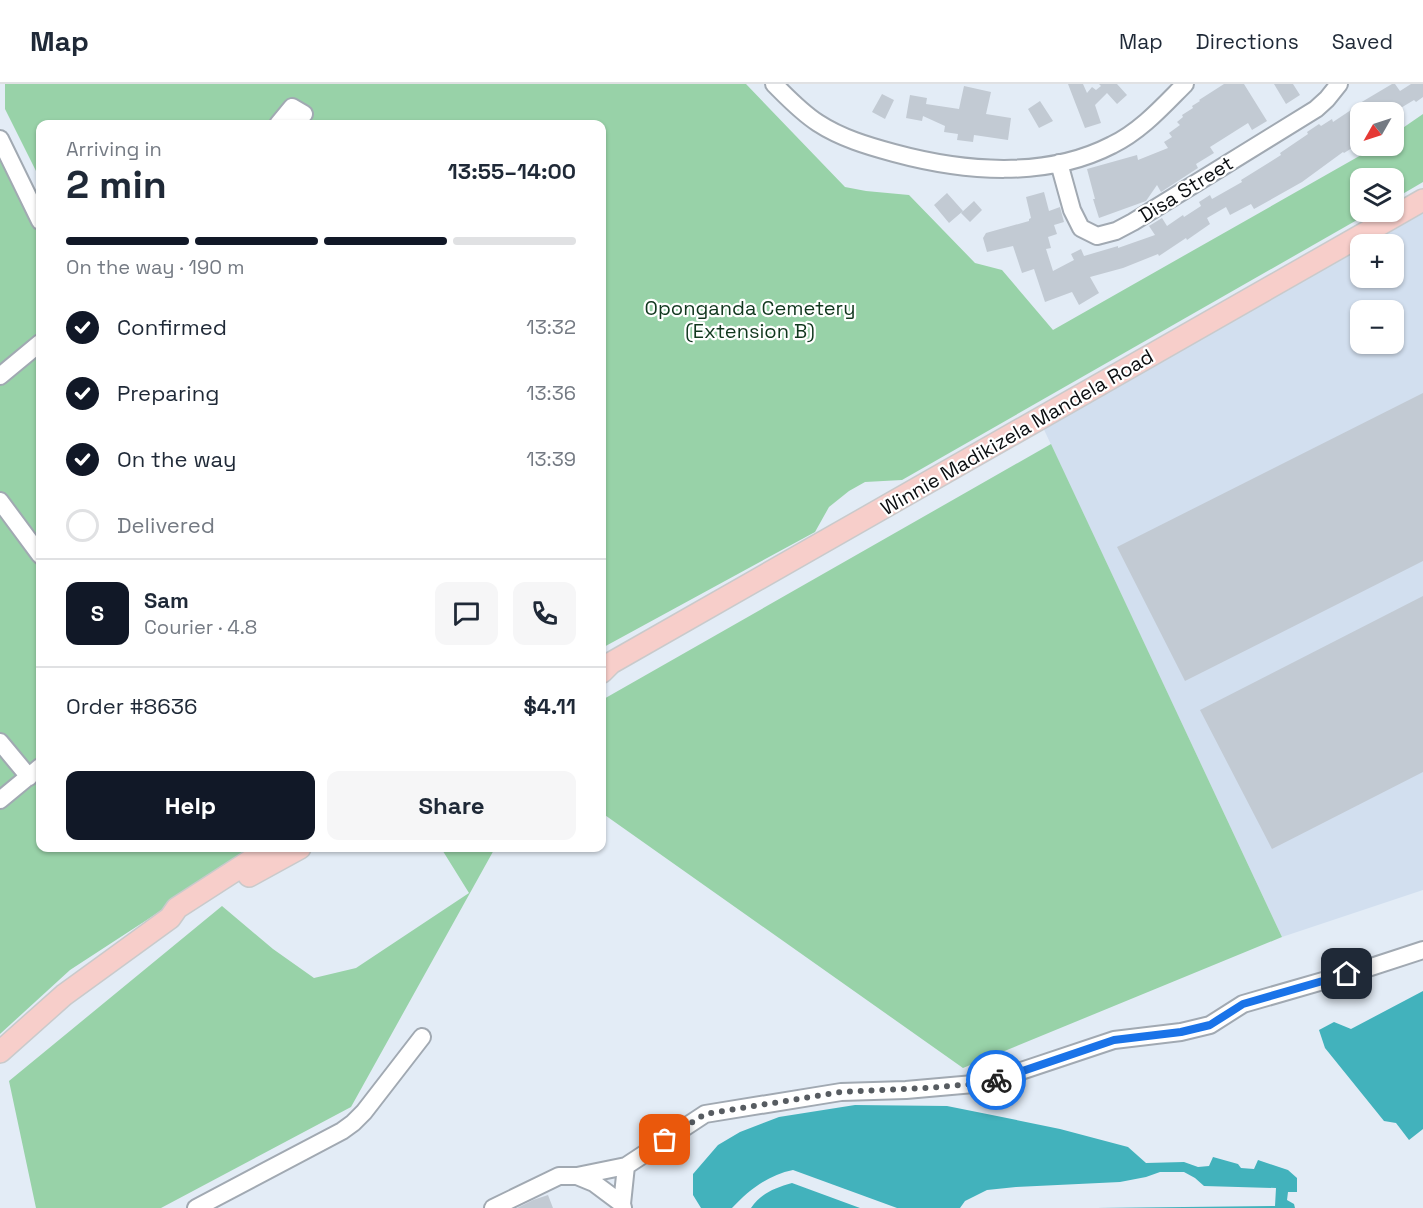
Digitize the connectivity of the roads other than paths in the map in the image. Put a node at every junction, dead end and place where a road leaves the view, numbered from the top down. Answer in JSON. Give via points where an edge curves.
{"nodes":[{"id":1,"x":774,"y":84,"type":"edge"},
{"id":2,"x":1185,"y":84,"type":"edge"},
{"id":3,"x":1339,"y":84,"type":"edge"},
{"id":4,"x":281,"y":120,"type":"edge"},
{"id":5,"x":299,"y":120,"type":"edge"},
{"id":6,"x":0,"y":138,"type":"edge"},
{"id":7,"x":1059,"y":163,"type":"junction"},
{"id":8,"x":1423,"y":200,"type":"edge"},
{"id":9,"x":36,"y":213,"type":"edge"},
{"id":10,"x":36,"y":346,"type":"edge"},
{"id":11,"x":0,"y":376,"type":"edge"},
{"id":12,"x":0,"y":501,"type":"edge"},
{"id":13,"x":36,"y":550,"type":"edge"},
{"id":14,"x":606,"y":666,"type":"edge"},
{"id":15,"x":0,"y":742,"type":"edge"},
{"id":16,"x":34,"y":772,"type":"edge"},
{"id":17,"x":0,"y":800,"type":"edge"},
{"id":18,"x":264,"y":852,"type":"edge"},
{"id":19,"x":293,"y":852,"type":"edge"},
{"id":20,"x":170,"y":918,"type":"junction"},
{"id":21,"x":1423,"y":950,"type":"edge"},
{"id":22,"x":423,"y":1037,"type":"dead end"},
{"id":23,"x":0,"y":1052,"type":"edge"},
{"id":24,"x":626,"y":1166,"type":"junction"},
{"id":25,"x":577,"y":1176,"type":"junction"},
{"id":26,"x":623,"y":1206,"type":"edge"},
{"id":27,"x":196,"y":1208,"type":"edge"},
{"id":28,"x":493,"y":1208,"type":"edge"}],
"edges":[{"from":1,"to":7,"type":"street","via":[[818,124],[880,150],[930,162],[989,169]]},
{"from":2,"to":7,"type":"street","via":[[1127,137],[1082,158]]},
{"from":3,"to":7,"type":"street","name":"Disa Street","via":[[1316,109],[1116,231],[1097,236],[1081,228]]},
{"from":4,"to":5,"type":"street","via":[[292,107],[304,114]]},
{"from":6,"to":9,"type":"street"},
{"from":8,"to":14,"type":"main road","name":"Winnie Madikizela Mandela Road"},
{"from":10,"to":11,"type":"street"},
{"from":12,"to":13,"type":"street"},
{"from":15,"to":16,"type":"street"},
{"from":16,"to":17,"type":"street"},
{"from":18,"to":20,"type":"main road","via":[[177,908]]},
{"from":19,"to":20,"type":"main road","via":[[182,916]]},
{"from":20,"to":23,"type":"main road","via":[[64,995]]},
{"from":21,"to":24,"type":"street","via":[[1243,1004],[1210,1025],[1114,1040],[985,1083],[841,1092],[705,1114]]},
{"from":22,"to":27,"type":"street","via":[[353,1123]]},
{"from":24,"to":25,"type":"street"},
{"from":24,"to":26,"type":"street"},
{"from":25,"to":26,"type":"street","via":[[594,1183]]},
{"from":25,"to":28,"type":"street","via":[[559,1176]]}]}
